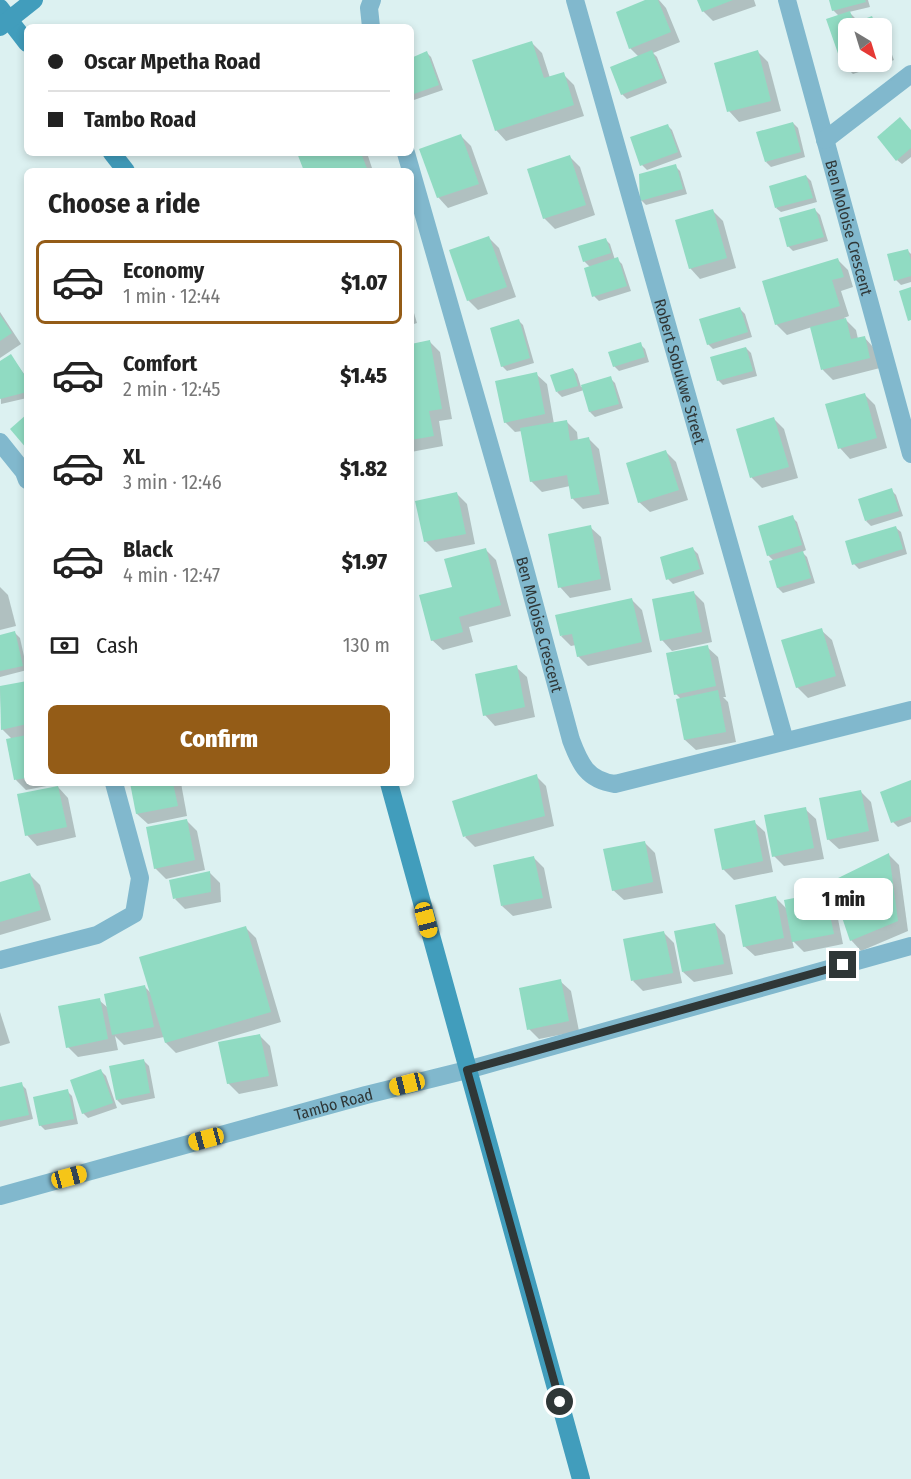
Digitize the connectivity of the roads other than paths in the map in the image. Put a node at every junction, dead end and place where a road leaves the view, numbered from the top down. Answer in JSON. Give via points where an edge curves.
{"nodes":[{"id":1,"x":34,"y":0,"type":"edge"},
{"id":2,"x":372,"y":0,"type":"edge"},
{"id":3,"x":576,"y":0,"type":"edge"},
{"id":4,"x":787,"y":0,"type":"edge"},
{"id":5,"x":0,"y":8,"type":"edge"},
{"id":6,"x":371,"y":24,"type":"edge"},
{"id":7,"x":0,"y":27,"type":"edge"},
{"id":8,"x":24,"y":39,"type":"edge"},
{"id":9,"x":911,"y":74,"type":"edge"},
{"id":10,"x":825,"y":140,"type":"junction"},
{"id":11,"x":114,"y":156,"type":"edge"},
{"id":12,"x":124,"y":168,"type":"edge"},
{"id":13,"x":414,"y":181,"type":"edge"},
{"id":14,"x":0,"y":442,"type":"edge"},
{"id":15,"x":911,"y":454,"type":"edge"},
{"id":16,"x":24,"y":472,"type":"edge"},
{"id":17,"x":911,"y":710,"type":"edge"},
{"id":18,"x":785,"y":741,"type":"junction"},
{"id":19,"x":115,"y":786,"type":"edge"},
{"id":20,"x":390,"y":786,"type":"edge"},
{"id":21,"x":911,"y":946,"type":"edge"},
{"id":22,"x":0,"y":960,"type":"edge"},
{"id":23,"x":467,"y":1070,"type":"junction"},
{"id":24,"x":0,"y":1196,"type":"edge"},
{"id":25,"x":581,"y":1479,"type":"edge"}],
"edges":[{"from":1,"to":7,"type":"street"},
{"from":2,"to":6,"type":"street"},
{"from":3,"to":18,"type":"street","name":"Robert Sobukwe Street"},
{"from":4,"to":10,"type":"street","name":"Ben Moloise Crescent"},
{"from":5,"to":8,"type":"street"},
{"from":9,"to":10,"type":"street"},
{"from":10,"to":15,"type":"street","name":"Ben Moloise Crescent"},
{"from":11,"to":12,"type":"street"},
{"from":13,"to":18,"type":"street","name":"Ben Moloise Crescent","via":[[577,758],[602,782],[615,784]]},
{"from":14,"to":16,"type":"street"},
{"from":17,"to":18,"type":"street","name":"Ben Moloise Crescent"},
{"from":19,"to":22,"type":"street","via":[[140,878],[134,914],[97,935]]},
{"from":20,"to":23,"type":"street"},
{"from":21,"to":23,"type":"street","name":"Tambo Road"},
{"from":23,"to":24,"type":"street","name":"Tambo Road"},
{"from":23,"to":25,"type":"street"}]}
